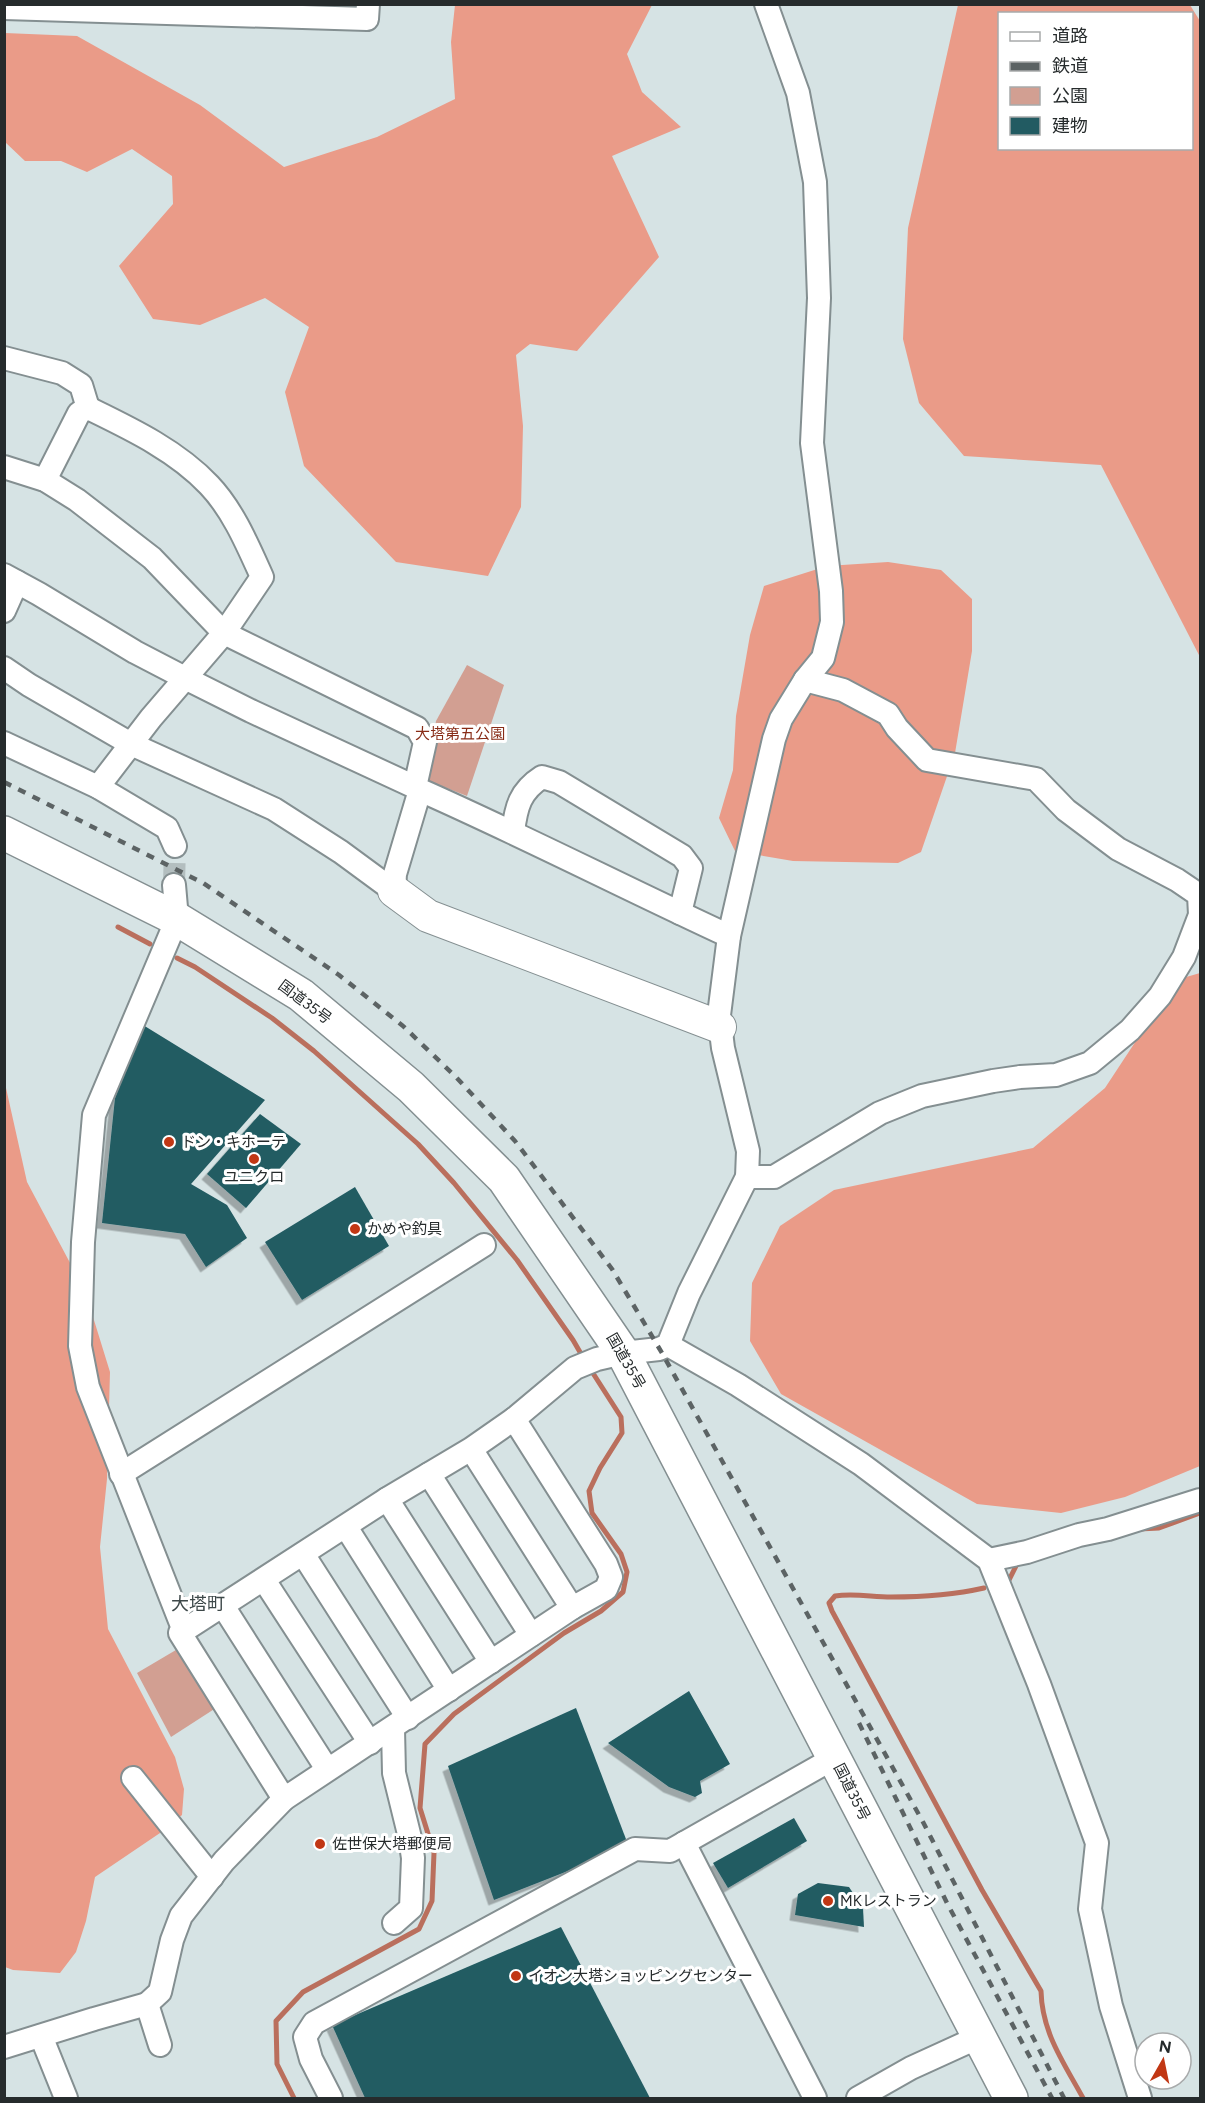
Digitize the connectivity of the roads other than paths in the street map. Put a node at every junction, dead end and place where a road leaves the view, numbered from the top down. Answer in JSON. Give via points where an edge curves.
{"nodes":[{"id":1,"x":368,"y":4,"type":"edge"},
{"id":2,"x":766,"y":4,"type":"edge"},
{"id":3,"x":4,"y":8,"type":"edge"},
{"id":4,"x":4,"y":358,"type":"edge"},
{"id":5,"x":88,"y":408,"type":"junction"},
{"id":6,"x":4,"y":468,"type":"edge"},
{"id":7,"x":45,"y":480,"type":"junction"},
{"id":8,"x":11,"y":579,"type":"edge"},
{"id":9,"x":4,"y":611,"type":"edge"},
{"id":10,"x":224,"y":633,"type":"junction"},
{"id":11,"x":4,"y":668,"type":"edge"},
{"id":12,"x":185,"y":678,"type":"junction"},
{"id":13,"x":805,"y":680,"type":"junction"},
{"id":14,"x":4,"y":743,"type":"edge"},
{"id":15,"x":131,"y":744,"type":"junction"},
{"id":16,"x":98,"y":788,"type":"junction"},
{"id":17,"x":418,"y":788,"type":"junction"},
{"id":18,"x":513,"y":832,"type":"junction"},
{"id":19,"x":4,"y":833,"type":"edge"},
{"id":20,"x":175,"y":846,"type":"tunnel mouth"},
{"id":21,"x":174,"y":885,"type":"tunnel mouth"},
{"id":22,"x":394,"y":891,"type":"junction"},
{"id":23,"x":680,"y":913,"type":"junction"},
{"id":24,"x":177,"y":918,"type":"junction"},
{"id":25,"x":729,"y":936,"type":"junction"},
{"id":26,"x":1192,"y":959,"type":"edge"},
{"id":27,"x":720,"y":1027,"type":"junction"},
{"id":28,"x":747,"y":1177,"type":"junction"},
{"id":29,"x":484,"y":1245,"type":"dead end"},
{"id":30,"x":668,"y":1344,"type":"junction"},
{"id":31,"x":610,"y":1356,"type":"junction"},
{"id":32,"x":514,"y":1419,"type":"junction"},
{"id":33,"x":471,"y":1449,"type":"junction"},
{"id":34,"x":121,"y":1474,"type":"junction"},
{"id":35,"x":429,"y":1474,"type":"junction"},
{"id":36,"x":387,"y":1499,"type":"junction"},
{"id":37,"x":1200,"y":1500,"type":"edge"},
{"id":38,"x":345,"y":1527,"type":"junction"},
{"id":39,"x":303,"y":1554,"type":"junction"},
{"id":40,"x":989,"y":1560,"type":"junction"},
{"id":41,"x":264,"y":1580,"type":"junction"},
{"id":42,"x":222,"y":1606,"type":"junction"},
{"id":43,"x":572,"y":1608,"type":"junction"},
{"id":44,"x":184,"y":1630,"type":"junction"},
{"id":45,"x":531,"y":1635,"type":"junction"},
{"id":46,"x":491,"y":1662,"type":"junction"},
{"id":47,"x":449,"y":1690,"type":"junction"},
{"id":48,"x":400,"y":1723,"type":"junction"},
{"id":49,"x":370,"y":1743,"type":"junction"},
{"id":50,"x":834,"y":1758,"type":"junction"},
{"id":51,"x":327,"y":1769,"type":"junction"},
{"id":52,"x":133,"y":1778,"type":"dead end"},
{"id":53,"x":284,"y":1799,"type":"junction"},
{"id":54,"x":684,"y":1843,"type":"junction"},
{"id":55,"x":212,"y":1877,"type":"junction"},
{"id":56,"x":394,"y":1923,"type":"dead end"},
{"id":57,"x":147,"y":2004,"type":"junction"},
{"id":58,"x":41,"y":2036,"type":"junction"},
{"id":59,"x":979,"y":2037,"type":"junction"},
{"id":60,"x":160,"y":2045,"type":"dead end"},
{"id":61,"x":4,"y":2047,"type":"edge"},
{"id":62,"x":72,"y":2097,"type":"edge"},
{"id":63,"x":331,"y":2098,"type":"edge"},
{"id":64,"x":815,"y":2098,"type":"edge"},
{"id":65,"x":858,"y":2098,"type":"edge"},
{"id":66,"x":1011,"y":2098,"type":"edge"},
{"id":67,"x":1140,"y":2098,"type":"edge"}],
"edges":[{"from":1,"to":3,"type":"street","via":[[368,19]]},
{"from":2,"to":13,"type":"street","via":[[798,93],[815,182],[819,298],[812,443],[832,622],[823,658]]},
{"from":4,"to":5,"type":"street","via":[[62,373],[81,385]]},
{"from":5,"to":7,"type":"street","via":[[79,413]]},
{"from":5,"to":10,"type":"street","via":[[134,430],[178,459],[209,485],[236,524],[262,577]]},
{"from":6,"to":7,"type":"street"},
{"from":7,"to":10,"type":"street","via":[[152,558]]},
{"from":8,"to":9,"type":"street"},
{"from":8,"to":12,"type":"street"},
{"from":10,"to":12,"type":"street"},
{"from":10,"to":17,"type":"street","via":[[417,728],[425,742]]},
{"from":11,"to":15,"type":"street"},
{"from":12,"to":15,"type":"street"},
{"from":12,"to":17,"type":"street"},
{"from":13,"to":25,"type":"street","via":[[774,739]]},
{"from":13,"to":26,"type":"street","via":[[843,690],[888,714],[927,760],[1036,779],[1066,810],[1118,849],[1199,895],[1200,915]]},
{"from":14,"to":16,"type":"street"},
{"from":15,"to":16,"type":"street"},
{"from":15,"to":22,"type":"street","via":[[274,809]]},
{"from":16,"to":20,"type":"street","via":[[168,828]]},
{"from":17,"to":18,"type":"street"},
{"from":17,"to":22,"type":"street"},
{"from":18,"to":23,"type":"street"},
{"from":18,"to":23,"type":"street","via":[[516,812],[528,786],[542,777],[559,782],[682,856],[691,868]]},
{"from":19,"to":24,"type":"highway","name":"国道35号"},
{"from":21,"to":24,"type":"street"},
{"from":22,"to":27,"type":"street","via":[[428,915]]},
{"from":23,"to":25,"type":"street"},
{"from":24,"to":31,"type":"highway","name":"国道35号","via":[[301,995],[411,1087],[504,1179]]},
{"from":24,"to":34,"type":"street","via":[[94,1115],[82,1242],[80,1346],[88,1387]]},
{"from":25,"to":27,"type":"street"},
{"from":26,"to":28,"type":"street","via":[[1130,1030],[1090,1063],[1056,1075],[993,1081],[922,1096],[880,1113],[774,1177]]},
{"from":27,"to":28,"type":"street","via":[[748,1151]]},
{"from":28,"to":30,"type":"street"},
{"from":29,"to":34,"type":"street"},
{"from":30,"to":31,"type":"street","via":[[659,1349]]},
{"from":30,"to":40,"type":"street","via":[[861,1464]]},
{"from":31,"to":32,"type":"street","via":[[575,1368]]},
{"from":31,"to":50,"type":"highway","name":"国道35号"},
{"from":32,"to":33,"type":"street"},
{"from":32,"to":43,"type":"street","via":[[611,1577],[606,1589]]},
{"from":33,"to":35,"type":"street"},
{"from":33,"to":43,"type":"street"},
{"from":34,"to":44,"type":"street"},
{"from":35,"to":36,"type":"street"},
{"from":35,"to":45,"type":"street"},
{"from":36,"to":38,"type":"street"},
{"from":36,"to":46,"type":"street"},
{"from":37,"to":40,"type":"street"},
{"from":38,"to":39,"type":"street"},
{"from":38,"to":47,"type":"street"},
{"from":39,"to":41,"type":"street"},
{"from":39,"to":48,"type":"street"},
{"from":40,"to":67,"type":"street","via":[[1097,1843],[1090,1909],[1111,2006]]},
{"from":41,"to":42,"type":"street"},
{"from":41,"to":49,"type":"street"},
{"from":42,"to":44,"type":"street"},
{"from":42,"to":51,"type":"street"},
{"from":43,"to":45,"type":"street"},
{"from":44,"to":53,"type":"street","via":[[180,1633]]},
{"from":45,"to":46,"type":"street"},
{"from":46,"to":47,"type":"street"},
{"from":47,"to":48,"type":"street"},
{"from":48,"to":49,"type":"street"},
{"from":48,"to":56,"type":"street","via":[[394,1773],[413,1866],[411,1908]]},
{"from":49,"to":51,"type":"street"},
{"from":50,"to":54,"type":"street"},
{"from":50,"to":59,"type":"highway","name":"国道35号"},
{"from":51,"to":53,"type":"street"},
{"from":52,"to":55,"type":"street"},
{"from":53,"to":55,"type":"street"},
{"from":54,"to":63,"type":"street","via":[[670,1851],[635,1849],[314,2023],[305,2037],[311,2059]]},
{"from":54,"to":64,"type":"street"},
{"from":55,"to":57,"type":"street","via":[[181,1916],[160,1992]]},
{"from":57,"to":58,"type":"street"},
{"from":57,"to":60,"type":"street"},
{"from":58,"to":61,"type":"street"},
{"from":58,"to":62,"type":"street"},
{"from":59,"to":65,"type":"street"},
{"from":59,"to":66,"type":"highway","name":"国道35号"}]}
